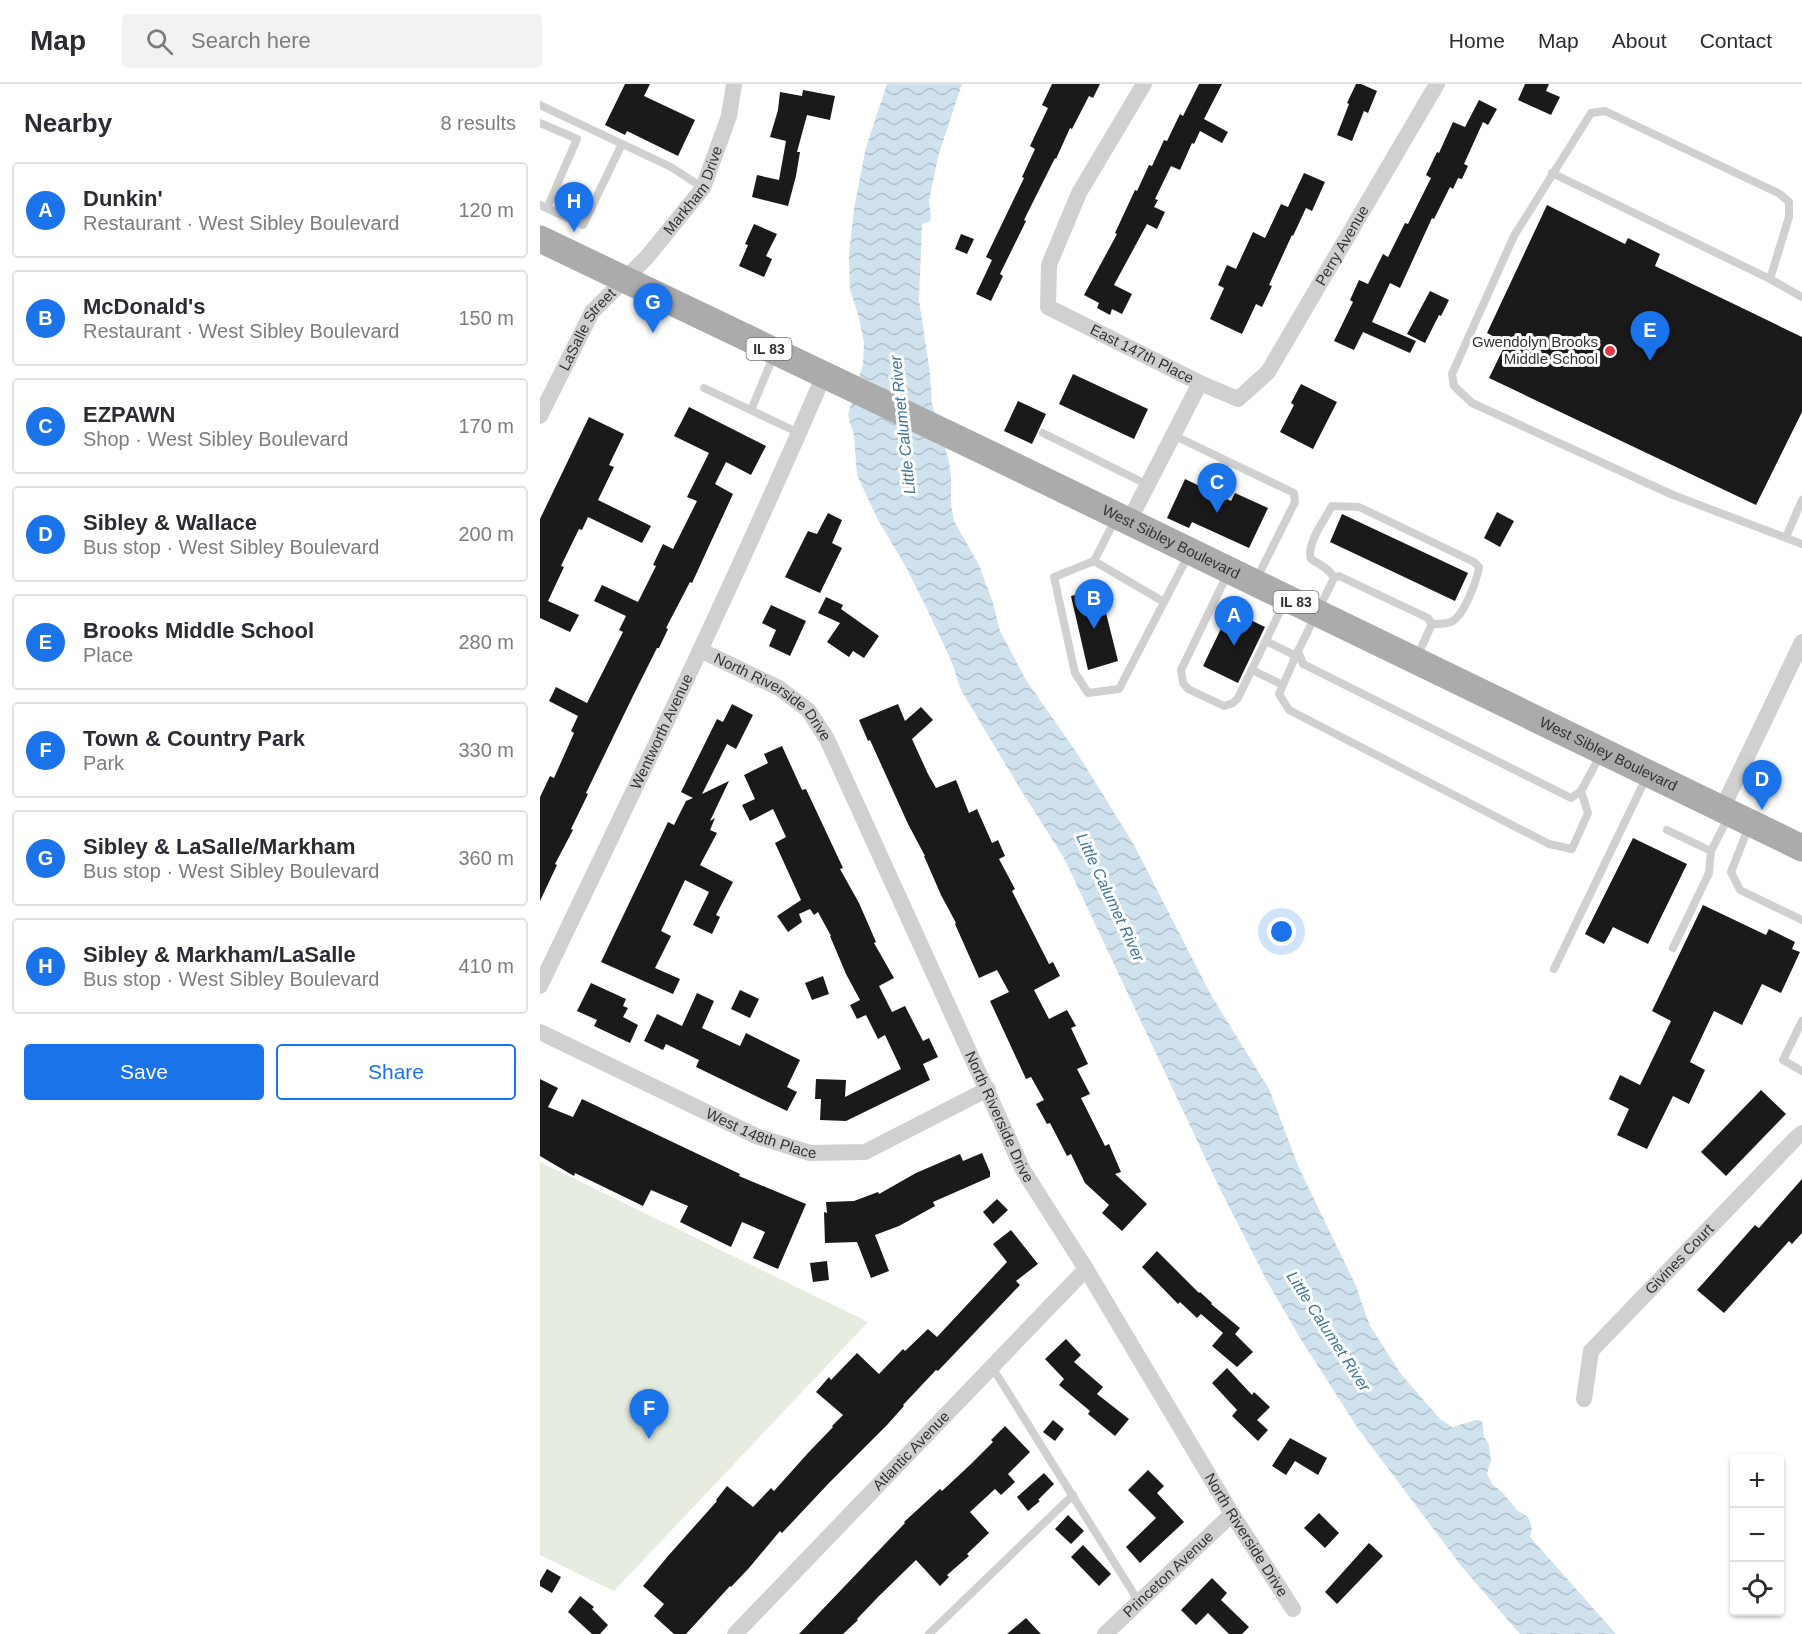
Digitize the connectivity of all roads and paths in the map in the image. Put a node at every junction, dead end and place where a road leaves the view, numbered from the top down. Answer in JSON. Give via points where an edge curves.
{"nodes":[{"id":1,"x":734,"y":84,"type":"edge"},
{"id":2,"x":1144,"y":84,"type":"edge"},
{"id":3,"x":1437,"y":84,"type":"edge"},
{"id":4,"x":540,"y":105,"type":"edge"},
{"id":5,"x":540,"y":123,"type":"edge"},
{"id":6,"x":622,"y":144,"type":"junction"},
{"id":7,"x":1552,"y":173,"type":"junction"},
{"id":8,"x":703,"y":188,"type":"junction"},
{"id":9,"x":543,"y":206,"type":"edge"},
{"id":10,"x":540,"y":239,"type":"edge"},
{"id":11,"x":623,"y":279,"type":"junction"},
{"id":12,"x":1770,"y":279,"type":"junction"},
{"id":13,"x":1802,"y":297,"type":"edge"},
{"id":14,"x":775,"y":352,"type":"junction"},
{"id":15,"x":830,"y":378,"type":"junction"},
{"id":16,"x":1200,"y":383,"type":"junction"},
{"id":17,"x":704,"y":388,"type":"dead end"},
{"id":18,"x":1238,"y":399,"type":"joint"},
{"id":19,"x":751,"y":410,"type":"junction"},
{"id":20,"x":540,"y":416,"type":"edge"},
{"id":21,"x":799,"y":433,"type":"junction"},
{"id":22,"x":1043,"y":433,"type":"dead end"},
{"id":23,"x":1173,"y":435,"type":"junction"},
{"id":24,"x":1148,"y":485,"type":"junction"},
{"id":25,"x":1802,"y":500,"type":"edge"},
{"id":26,"x":1123,"y":519,"type":"junction"},
{"id":27,"x":1786,"y":537,"type":"junction"},
{"id":28,"x":1802,"y":544,"type":"edge"},
{"id":29,"x":1191,"y":551,"type":"junction"},
{"id":30,"x":1094,"y":561,"type":"junction"},
{"id":31,"x":1229,"y":570,"type":"junction"},
{"id":32,"x":1334,"y":578,"type":"junction"},
{"id":33,"x":1255,"y":582,"type":"junction"},
{"id":34,"x":1287,"y":598,"type":"junction"},
{"id":35,"x":1164,"y":602,"type":"junction"},
{"id":36,"x":1317,"y":613,"type":"junction"},
{"id":37,"x":1432,"y":624,"type":"junction"},
{"id":38,"x":1266,"y":641,"type":"junction"},
{"id":39,"x":1802,"y":642,"type":"edge"},
{"id":40,"x":700,"y":650,"type":"junction"},
{"id":41,"x":1297,"y":653,"type":"junction"},
{"id":42,"x":1416,"y":660,"type":"junction"},
{"id":43,"x":1251,"y":670,"type":"junction"},
{"id":44,"x":1283,"y":685,"type":"junction"},
{"id":45,"x":1603,"y":751,"type":"junction"},
{"id":46,"x":1648,"y":773,"type":"junction"},
{"id":47,"x":1581,"y":791,"type":"junction"},
{"id":48,"x":1734,"y":815,"type":"junction"},
{"id":49,"x":1667,"y":830,"type":"dead end"},
{"id":50,"x":1802,"y":848,"type":"edge"},
{"id":51,"x":1711,"y":851,"type":"junction"},
{"id":52,"x":1802,"y":920,"type":"edge"},
{"id":53,"x":1672,"y":948,"type":"dead end"},
{"id":54,"x":1554,"y":969,"type":"dead end"},
{"id":55,"x":540,"y":986,"type":"edge"},
{"id":56,"x":1802,"y":1021,"type":"edge"},
{"id":57,"x":540,"y":1032,"type":"edge"},
{"id":58,"x":1802,"y":1071,"type":"edge"},
{"id":59,"x":988,"y":1089,"type":"junction"},
{"id":60,"x":1802,"y":1133,"type":"edge"},
{"id":61,"x":1086,"y":1269,"type":"junction"},
{"id":62,"x":992,"y":1366,"type":"junction"},
{"id":63,"x":1584,"y":1399,"type":"dead end"},
{"id":64,"x":1073,"y":1495,"type":"junction"},
{"id":65,"x":1232,"y":1514,"type":"junction"},
{"id":66,"x":1139,"y":1602,"type":"junction"},
{"id":67,"x":1293,"y":1609,"type":"dead end"},
{"id":68,"x":735,"y":1634,"type":"edge"},
{"id":69,"x":929,"y":1634,"type":"edge"},
{"id":70,"x":1105,"y":1634,"type":"edge"}],
"edges":[{"from":1,"to":8,"type":"street","name":"Markham Drive","via":[[729,116]]},
{"from":2,"to":16,"type":"street","name":"East 147th Place","via":[[1079,193],[1049,265],[1048,307]]},
{"from":3,"to":18,"type":"street","name":"Perry Avenue","via":[[1268,372]]},
{"from":4,"to":6,"type":"lane"},
{"from":5,"to":9,"type":"lane","via":[[577,140]]},
{"from":6,"to":8,"type":"lane","via":[[671,167]]},
{"from":6,"to":9,"type":"lane","via":[[582,225]]},
{"from":7,"to":12,"type":"lane"},
{"from":7,"to":12,"type":"lane","via":[[1591,113],[1605,111],[1780,194],[1789,202],[1789,217]]},
{"from":7,"to":27,"type":"lane","via":[[1509,247],[1452,374],[1454,386],[1482,408],[1673,495]]},
{"from":8,"to":11,"type":"street","name":"Markham Drive"},
{"from":10,"to":11,"type":"main road","name":"West Sibley Boulevard","number":"IL 83"},
{"from":11,"to":14,"type":"main road","name":"West Sibley Boulevard","number":"IL 83"},
{"from":11,"to":20,"type":"street","name":"LaSalle Street","via":[[592,312]]},
{"from":12,"to":13,"type":"lane"},
{"from":14,"to":15,"type":"main road","name":"West Sibley Boulevard","number":"IL 83"},
{"from":14,"to":19,"type":"lane"},
{"from":15,"to":21,"type":"street","name":"Wentworth Avenue"},
{"from":15,"to":26,"type":"main road","name":"West Sibley Boulevard","number":"IL 83"},
{"from":16,"to":18,"type":"street","name":"East 147th Place"},
{"from":16,"to":23,"type":"street"},
{"from":17,"to":19,"type":"lane"},
{"from":19,"to":21,"type":"lane"},
{"from":21,"to":40,"type":"street","name":"Wentworth Avenue"},
{"from":22,"to":24,"type":"lane"},
{"from":23,"to":24,"type":"street"},
{"from":23,"to":33,"type":"lane","via":[[1294,493],[1295,502]]},
{"from":24,"to":26,"type":"street"},
{"from":25,"to":27,"type":"lane"},
{"from":26,"to":29,"type":"main road","name":"West Sibley Boulevard","number":"IL 83"},
{"from":26,"to":30,"type":"lane"},
{"from":27,"to":28,"type":"lane"},
{"from":29,"to":31,"type":"main road","name":"West Sibley Boulevard","number":"IL 83"},
{"from":29,"to":35,"type":"lane"},
{"from":30,"to":35,"type":"lane"},
{"from":30,"to":35,"type":"lane","via":[[1054,577],[1075,673],[1088,693],[1119,689]]},
{"from":31,"to":33,"type":"main road","name":"West Sibley Boulevard","number":"IL 83"},
{"from":31,"to":43,"type":"lane","via":[[1181,670],[1183,683],[1224,706],[1238,698]]},
{"from":32,"to":36,"type":"lane"},
{"from":32,"to":37,"type":"lane","via":[[1339,576],[1428,618]]},
{"from":32,"to":37,"type":"lane","via":[[1309,555],[1317,532],[1332,506],[1359,507],[1479,567],[1459,616],[1451,622]]},
{"from":33,"to":34,"type":"main road","name":"West Sibley Boulevard","number":"IL 83"},
{"from":34,"to":36,"type":"main road","name":"West Sibley Boulevard","number":"IL 83"},
{"from":34,"to":38,"type":"lane"},
{"from":36,"to":41,"type":"lane"},
{"from":36,"to":42,"type":"main road","name":"West Sibley Boulevard","number":"IL 83"},
{"from":37,"to":42,"type":"lane"},
{"from":38,"to":41,"type":"lane"},
{"from":38,"to":43,"type":"lane"},
{"from":39,"to":48,"type":"street"},
{"from":40,"to":55,"type":"street","name":"Wentworth Avenue"},
{"from":40,"to":59,"type":"street","name":"North Riverside Drive","via":[[779,688],[808,710],[827,739]]},
{"from":41,"to":44,"type":"lane"},
{"from":41,"to":47,"type":"lane","via":[[1303,664],[1571,798]]},
{"from":42,"to":45,"type":"main road","name":"West Sibley Boulevard","number":"IL 83"},
{"from":43,"to":44,"type":"lane"},
{"from":44,"to":47,"type":"lane","via":[[1279,694],[1288,710],[1549,844],[1572,849],[1588,813]]},
{"from":45,"to":46,"type":"main road","name":"West Sibley Boulevard","number":"IL 83"},
{"from":45,"to":47,"type":"lane"},
{"from":46,"to":48,"type":"main road","name":"West Sibley Boulevard","number":"IL 83"},
{"from":46,"to":54,"type":"lane"},
{"from":48,"to":50,"type":"main road","name":"West Sibley Boulevard","number":"IL 83"},
{"from":48,"to":51,"type":"lane"},
{"from":48,"to":52,"type":"lane","via":[[1731,872],[1740,890]]},
{"from":49,"to":51,"type":"lane"},
{"from":51,"to":53,"type":"lane","via":[[1709,873]]},
{"from":56,"to":58,"type":"lane","via":[[1783,1060]]},
{"from":57,"to":59,"type":"street","name":"West 148th Place","via":[[756,1136],[810,1153],[866,1152]]},
{"from":59,"to":61,"type":"street","name":"North Riverside Drive","via":[[1023,1170]]},
{"from":60,"to":63,"type":"street","name":"Givines Court","via":[[1591,1351]]},
{"from":61,"to":62,"type":"street","name":"Atlantic Avenue"},
{"from":61,"to":65,"type":"street","name":"North Riverside Drive"},
{"from":62,"to":64,"type":"lane"},
{"from":62,"to":68,"type":"street","name":"Atlantic Avenue"},
{"from":64,"to":66,"type":"lane"},
{"from":64,"to":69,"type":"lane"},
{"from":65,"to":66,"type":"street","name":"Princeton Avenue"},
{"from":65,"to":67,"type":"street","name":"North Riverside Drive"},
{"from":66,"to":70,"type":"street","name":"Princeton Avenue"}]}
